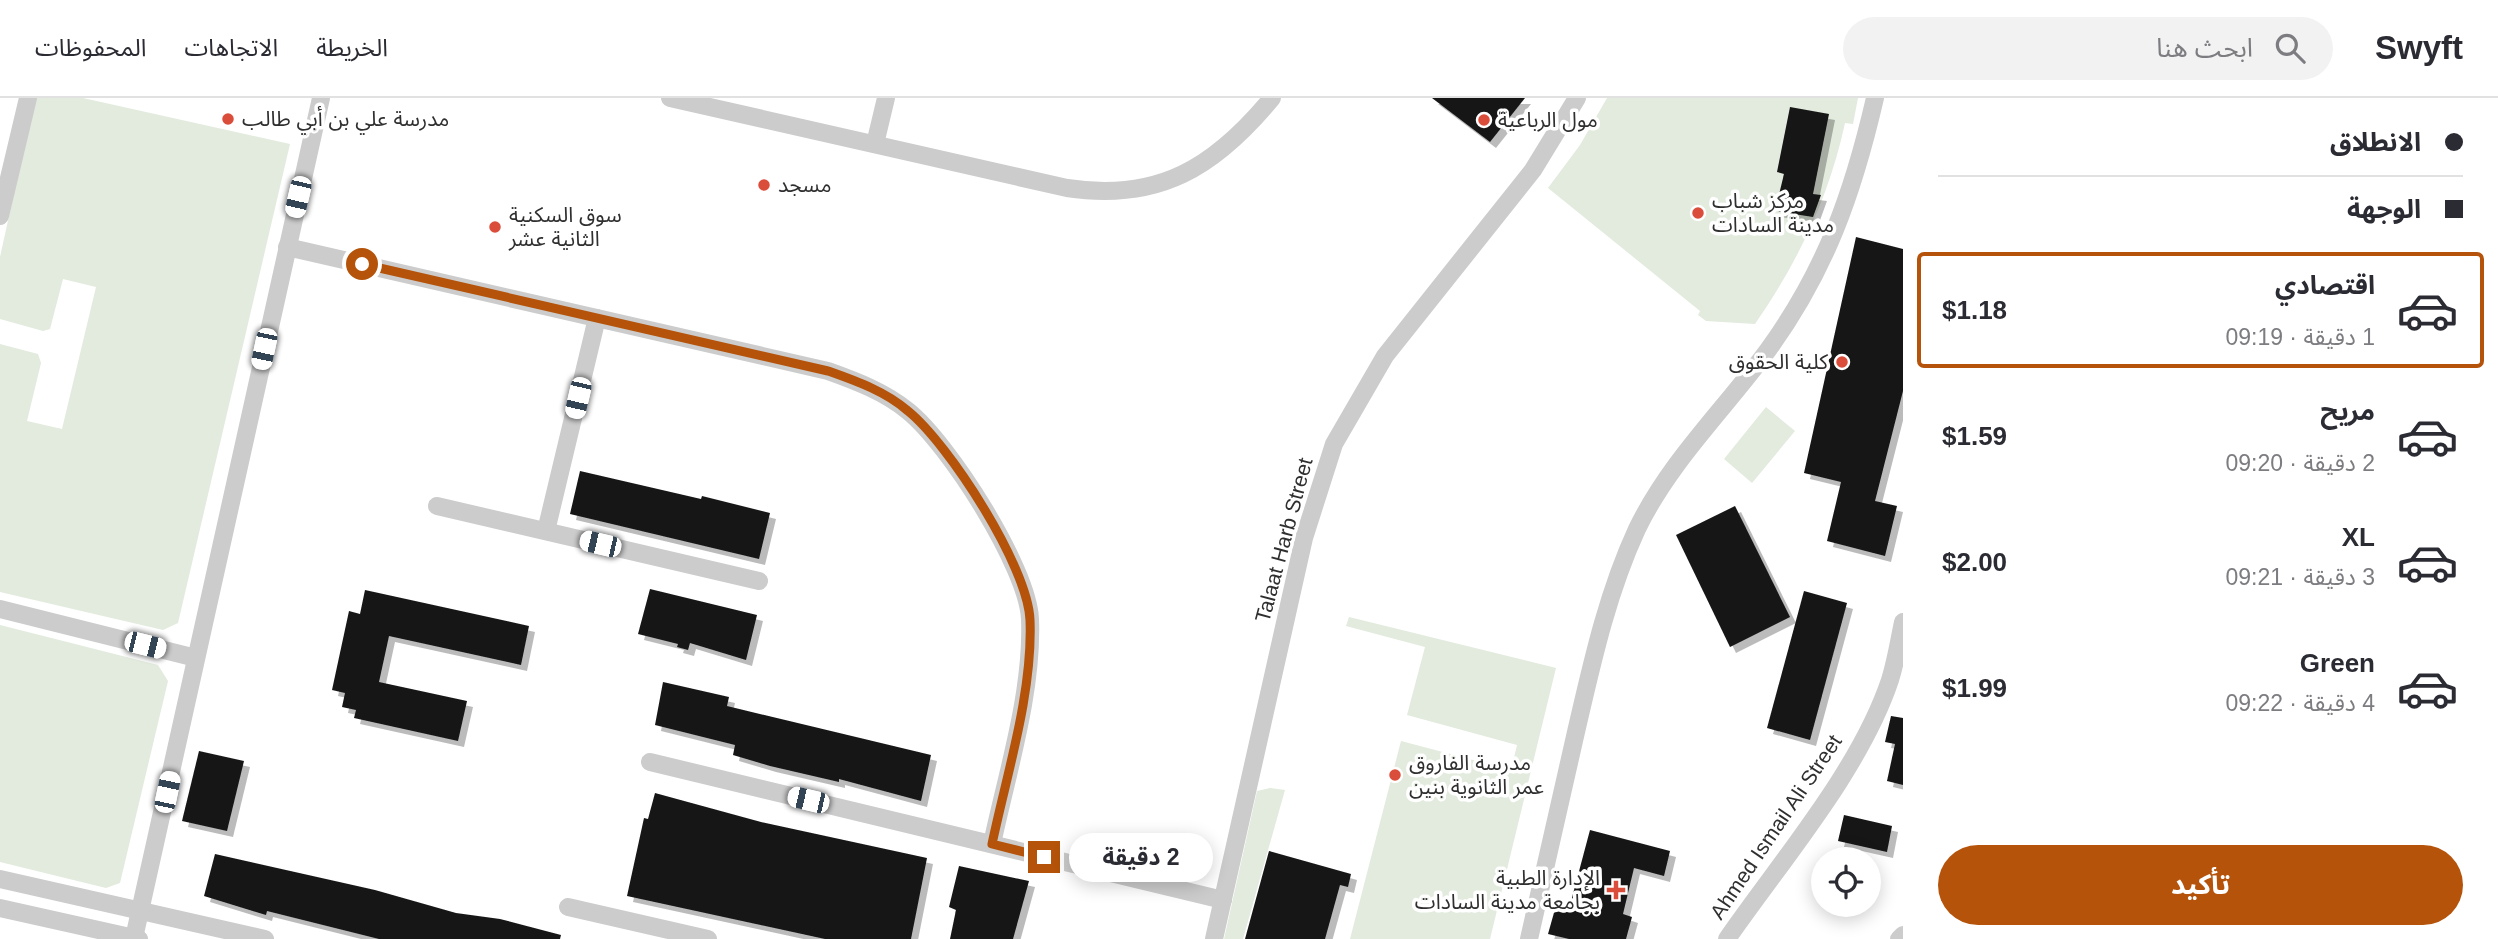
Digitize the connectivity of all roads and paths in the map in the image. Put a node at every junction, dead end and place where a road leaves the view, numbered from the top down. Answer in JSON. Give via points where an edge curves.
{"nodes":[{"id":1,"x":28,"y":98,"type":"edge"},
{"id":2,"x":321,"y":98,"type":"edge"},
{"id":3,"x":670,"y":98,"type":"edge"},
{"id":4,"x":886,"y":98,"type":"edge"},
{"id":5,"x":1272,"y":98,"type":"edge"},
{"id":6,"x":1577,"y":98,"type":"edge"},
{"id":7,"x":1875,"y":98,"type":"edge"},
{"id":8,"x":875,"y":144,"type":"junction"},
{"id":9,"x":0,"y":216,"type":"edge"},
{"id":10,"x":287,"y":247,"type":"junction"},
{"id":11,"x":597,"y":318,"type":"junction"},
{"id":12,"x":437,"y":506,"type":"dead end"},
{"id":13,"x":546,"y":531,"type":"junction"},
{"id":14,"x":759,"y":581,"type":"dead end"},
{"id":15,"x":0,"y":609,"type":"edge"},
{"id":16,"x":1903,"y":622,"type":"edge"},
{"id":17,"x":196,"y":658,"type":"junction"},
{"id":18,"x":650,"y":762,"type":"dead end"},
{"id":19,"x":992,"y":844,"type":"junction"},
{"id":20,"x":0,"y":878,"type":"edge"},
{"id":21,"x":1223,"y":900,"type":"junction"},
{"id":22,"x":568,"y":907,"type":"dead end"},
{"id":23,"x":0,"y":908,"type":"edge"},
{"id":24,"x":141,"y":911,"type":"junction"},
{"id":25,"x":662,"y":934,"type":"edge"},
{"id":26,"x":1903,"y":935,"type":"edge"},
{"id":27,"x":136,"y":939,"type":"edge"},
{"id":28,"x":265,"y":939,"type":"edge"},
{"id":29,"x":708,"y":939,"type":"edge"},
{"id":30,"x":1214,"y":939,"type":"edge"},
{"id":31,"x":1529,"y":939,"type":"edge"},
{"id":32,"x":1727,"y":939,"type":"edge"},
{"id":33,"x":1899,"y":939,"type":"edge"}],
"edges":[{"from":1,"to":9,"type":"street"},
{"from":2,"to":10,"type":"street"},
{"from":3,"to":8,"type":"street"},
{"from":4,"to":8,"type":"street"},
{"from":5,"to":8,"type":"street","via":[[1234,141],[1199,167],[1162,183],[1125,191],[1068,188]]},
{"from":6,"to":21,"type":"street","name":"Talaat Harb Street","via":[[1533,170],[1385,356],[1334,444],[1304,538]]},
{"from":7,"to":31,"type":"street","via":[[1844,210],[1810,288],[1766,352],[1669,473],[1618,576],[1597,642]]},
{"from":10,"to":11,"type":"street"},
{"from":10,"to":17,"type":"street"},
{"from":11,"to":13,"type":"street"},
{"from":11,"to":19,"type":"street","via":[[828,371],[857,382],[909,411],[947,455],[1000,538],[1030,616],[1029,665]]},
{"from":12,"to":13,"type":"street"},
{"from":13,"to":14,"type":"street"},
{"from":15,"to":17,"type":"street"},
{"from":16,"to":32,"type":"street","name":"Ahmed Ismail Ali Street","via":[[1890,679],[1861,745]]},
{"from":17,"to":24,"type":"street"},
{"from":18,"to":19,"type":"street"},
{"from":19,"to":21,"type":"street"},
{"from":20,"to":24,"type":"street"},
{"from":21,"to":30,"type":"street","name":"Talaat Harb Street"},
{"from":22,"to":25,"type":"street"},
{"from":23,"to":27,"type":"street"},
{"from":24,"to":27,"type":"street"},
{"from":24,"to":28,"type":"street"},
{"from":25,"to":29,"type":"street"},
{"from":26,"to":33,"type":"street"}]}
